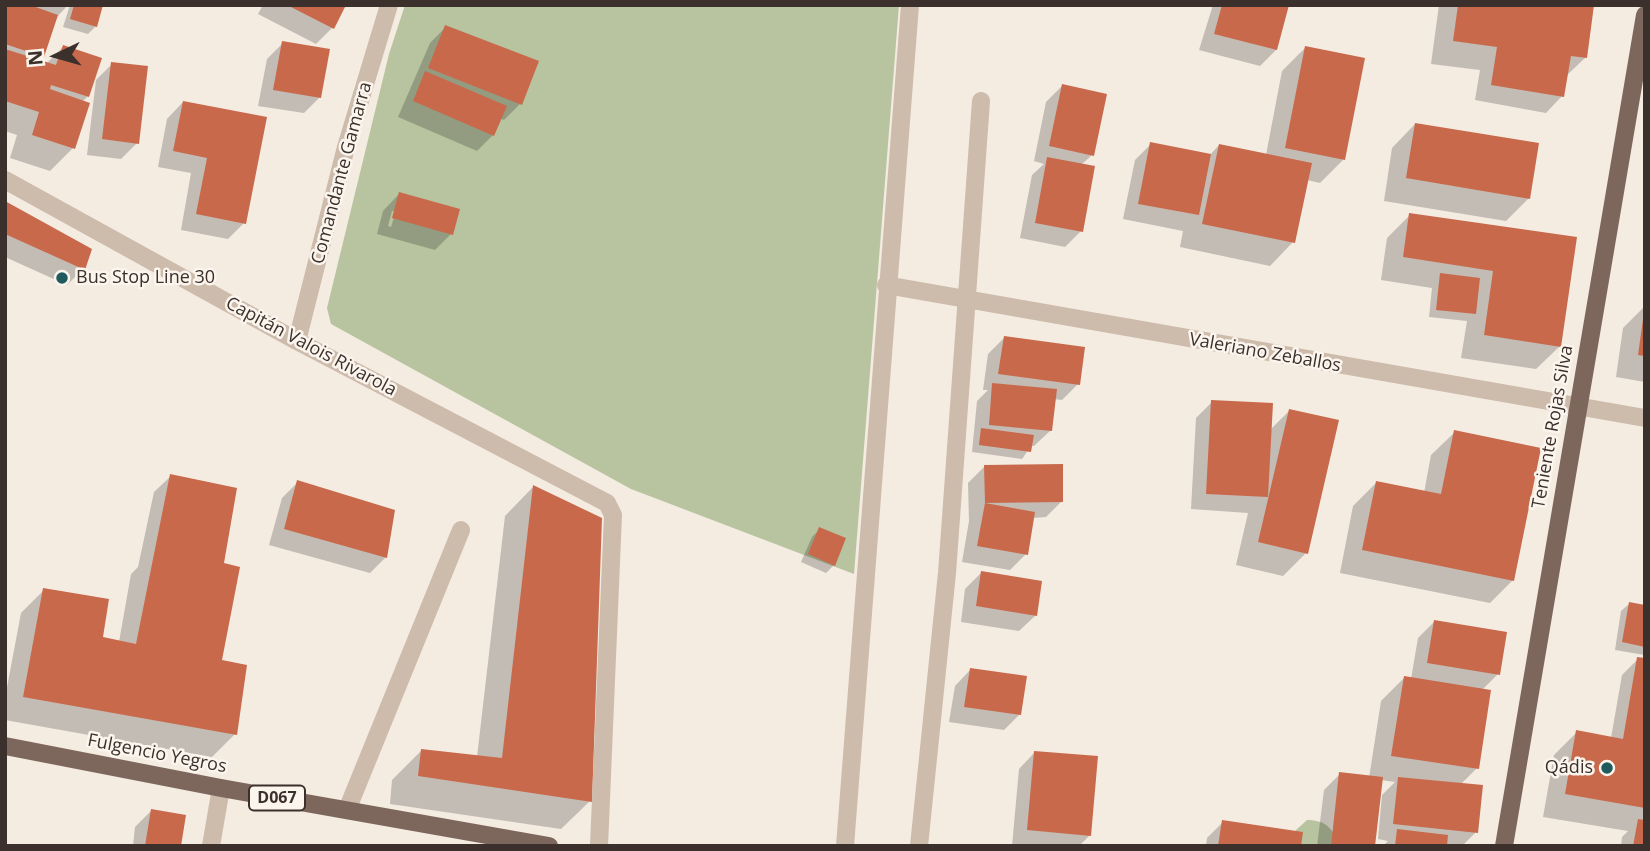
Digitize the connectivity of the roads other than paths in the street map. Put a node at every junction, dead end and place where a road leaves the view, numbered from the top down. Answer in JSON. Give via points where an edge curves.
{"nodes":[{"id":1,"x":389,"y":5,"type":"edge"},
{"id":2,"x":910,"y":5,"type":"edge"},
{"id":3,"x":1645,"y":15,"type":"edge"},
{"id":4,"x":981,"y":101,"type":"dead end"},
{"id":5,"x":5,"y":180,"type":"edge"},
{"id":6,"x":886,"y":285,"type":"junction"},
{"id":7,"x":967,"y":302,"type":"junction"},
{"id":8,"x":297,"y":341,"type":"junction"},
{"id":9,"x":1577,"y":407,"type":"junction"},
{"id":10,"x":1645,"y":418,"type":"edge"},
{"id":11,"x":461,"y":530,"type":"dead end"},
{"id":12,"x":5,"y":746,"type":"edge"},
{"id":13,"x":221,"y":788,"type":"junction"},
{"id":14,"x":347,"y":810,"type":"junction"},
{"id":15,"x":211,"y":846,"type":"edge"},
{"id":16,"x":549,"y":846,"type":"edge"},
{"id":17,"x":598,"y":846,"type":"edge"},
{"id":18,"x":845,"y":846,"type":"edge"},
{"id":19,"x":919,"y":846,"type":"edge"},
{"id":20,"x":1504,"y":846,"type":"edge"}],
"edges":[{"from":1,"to":8,"type":"street","name":"Comandante Gamarra","via":[[346,148]]},
{"from":2,"to":6,"type":"street"},
{"from":3,"to":9,"type":"main road","name":"Teniente Rojas Silva"},
{"from":4,"to":7,"type":"street"},
{"from":5,"to":8,"type":"street","name":"Capitán Valois Rivarola"},
{"from":6,"to":7,"type":"street","name":"Valeriano Zeballos"},
{"from":6,"to":18,"type":"street"},
{"from":7,"to":9,"type":"street","name":"Valeriano Zeballos"},
{"from":7,"to":19,"type":"street","via":[[947,573]]},
{"from":8,"to":17,"type":"street","name":"Capitán Valois Rivarola","via":[[601,499],[612,515]]},
{"from":9,"to":10,"type":"street","name":"Valeriano Zeballos"},
{"from":9,"to":20,"type":"main road","name":"Teniente Rojas Silva"},
{"from":11,"to":14,"type":"street"},
{"from":12,"to":13,"type":"main road","name":"Fulgencio Yegros","number":"D067"},
{"from":13,"to":14,"type":"main road","name":"Fulgencio Yegros","number":"D067"},
{"from":13,"to":15,"type":"street"},
{"from":14,"to":16,"type":"main road","name":"Fulgencio Yegros","number":"D067"}]}
